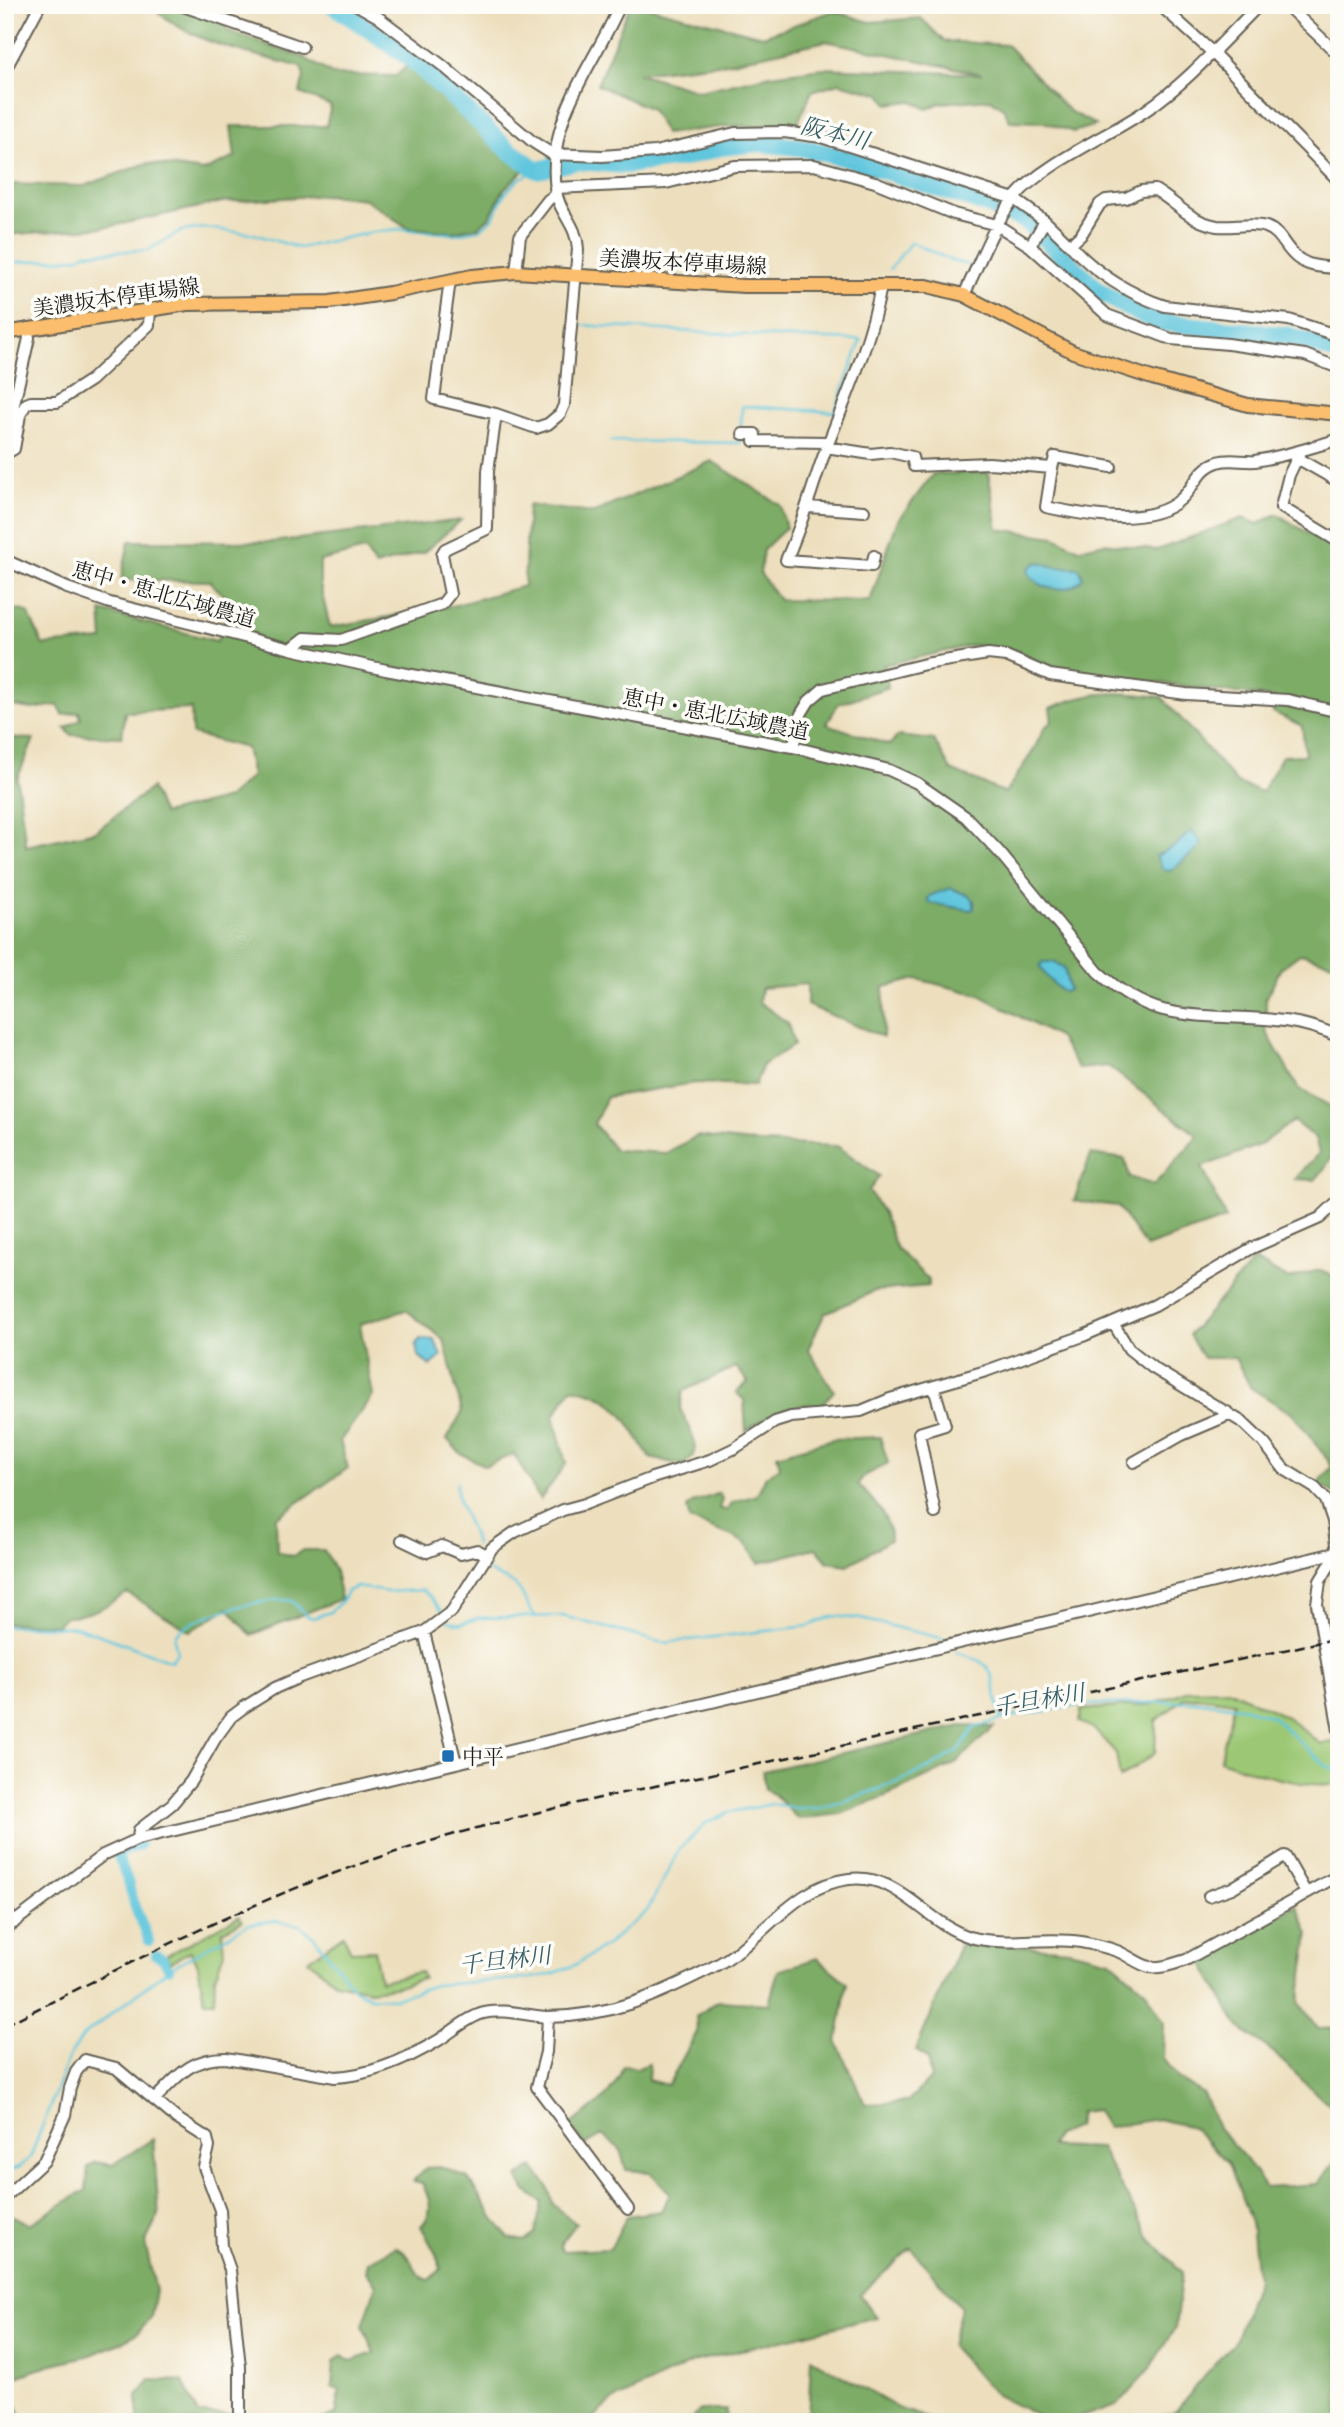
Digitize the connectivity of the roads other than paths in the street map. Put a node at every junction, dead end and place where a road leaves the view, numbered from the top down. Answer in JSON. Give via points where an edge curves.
{"nodes":[{"id":1,"x":40,"y":5,"type":"edge"},
{"id":2,"x":180,"y":5,"type":"edge"},
{"id":3,"x":357,"y":5,"type":"edge"},
{"id":4,"x":620,"y":5,"type":"edge"},
{"id":5,"x":1160,"y":5,"type":"edge"},
{"id":6,"x":1259,"y":5,"type":"edge"},
{"id":7,"x":1286,"y":5,"type":"edge"},
{"id":8,"x":302,"y":47,"type":"dead end"},
{"id":9,"x":1212,"y":52,"type":"junction"},
{"id":10,"x":1339,"y":55,"type":"edge"},
{"id":11,"x":5,"y":70,"type":"edge"},
{"id":12,"x":556,"y":154,"type":"junction"},
{"id":13,"x":1339,"y":181,"type":"edge"},
{"id":14,"x":556,"y":191,"type":"junction"},
{"id":15,"x":1013,"y":201,"type":"junction"},
{"id":16,"x":1045,"y":221,"type":"junction"},
{"id":17,"x":998,"y":224,"type":"junction"},
{"id":18,"x":1070,"y":245,"type":"junction"},
{"id":19,"x":1030,"y":246,"type":"junction"},
{"id":20,"x":1339,"y":268,"type":"edge"},
{"id":21,"x":516,"y":272,"type":"junction"},
{"id":22,"x":576,"y":275,"type":"junction"},
{"id":23,"x":450,"y":280,"type":"junction"},
{"id":24,"x":881,"y":286,"type":"junction"},
{"id":25,"x":964,"y":295,"type":"junction"},
{"id":26,"x":150,"y":310,"type":"junction"},
{"id":27,"x":28,"y":328,"type":"junction"},
{"id":28,"x":5,"y":333,"type":"edge"},
{"id":29,"x":1339,"y":336,"type":"edge"},
{"id":30,"x":1339,"y":368,"type":"edge"},
{"id":31,"x":496,"y":414,"type":"junction"},
{"id":32,"x":1339,"y":414,"type":"edge"},
{"id":33,"x":743,"y":434,"type":"dead end"},
{"id":34,"x":1339,"y":439,"type":"edge"},
{"id":35,"x":827,"y":444,"type":"junction"},
{"id":36,"x":7,"y":453,"type":"edge"},
{"id":37,"x":1299,"y":455,"type":"junction"},
{"id":38,"x":1111,"y":467,"type":"dead end"},
{"id":39,"x":1052,"y":468,"type":"junction"},
{"id":40,"x":1339,"y":482,"type":"edge"},
{"id":41,"x":807,"y":507,"type":"junction"},
{"id":42,"x":864,"y":512,"type":"dead end"},
{"id":43,"x":1339,"y":542,"type":"edge"},
{"id":44,"x":874,"y":556,"type":"dead end"},
{"id":45,"x":5,"y":560,"type":"edge"},
{"id":46,"x":291,"y":649,"type":"junction"},
{"id":47,"x":1339,"y":712,"type":"edge"},
{"id":48,"x":793,"y":747,"type":"junction"},
{"id":49,"x":1339,"y":1037,"type":"edge"},
{"id":50,"x":1339,"y":1200,"type":"edge"},
{"id":51,"x":1113,"y":1323,"type":"junction"},
{"id":52,"x":934,"y":1388,"type":"junction"},
{"id":53,"x":1227,"y":1412,"type":"junction"},
{"id":54,"x":1134,"y":1462,"type":"dead end"},
{"id":55,"x":935,"y":1513,"type":"dead end"},
{"id":56,"x":402,"y":1541,"type":"dead end"},
{"id":57,"x":1338,"y":1552,"type":"edge"},
{"id":58,"x":487,"y":1555,"type":"junction"},
{"id":59,"x":424,"y":1632,"type":"junction"},
{"id":60,"x":1339,"y":1731,"type":"edge"},
{"id":61,"x":456,"y":1763,"type":"junction"},
{"id":62,"x":138,"y":1839,"type":"junction"},
{"id":63,"x":1339,"y":1875,"type":"edge"},
{"id":64,"x":1306,"y":1893,"type":"junction"},
{"id":65,"x":1209,"y":1896,"type":"dead end"},
{"id":66,"x":5,"y":1908,"type":"edge"},
{"id":67,"x":10,"y":1926,"type":"edge"},
{"id":68,"x":548,"y":2017,"type":"junction"},
{"id":69,"x":154,"y":2100,"type":"junction"},
{"id":70,"x":5,"y":2197,"type":"edge"},
{"id":71,"x":628,"y":2209,"type":"dead end"},
{"id":72,"x":240,"y":2422,"type":"edge"}],
"edges":[{"from":1,"to":11,"type":"street"},
{"from":2,"to":8,"type":"street"},
{"from":3,"to":12,"type":"street","via":[[443,66],[533,142]]},
{"from":4,"to":12,"type":"street","via":[[568,102]]},
{"from":5,"to":9,"type":"street"},
{"from":6,"to":9,"type":"street"},
{"from":7,"to":10,"type":"street"},
{"from":9,"to":13,"type":"street"},
{"from":9,"to":15,"type":"street","via":[[1163,98],[1052,167]]},
{"from":12,"to":14,"type":"street"},
{"from":12,"to":15,"type":"street","via":[[655,152],[735,133],[783,132],[821,137]]},
{"from":14,"to":17,"type":"street","via":[[666,183],[735,166],[814,166],[875,182],[954,214]]},
{"from":14,"to":21,"type":"street","via":[[520,236]]},
{"from":14,"to":22,"type":"street","via":[[576,232]]},
{"from":15,"to":16,"type":"street"},
{"from":15,"to":17,"type":"street"},
{"from":16,"to":18,"type":"street"},
{"from":16,"to":19,"type":"street"},
{"from":17,"to":19,"type":"street"},
{"from":17,"to":25,"type":"street"},
{"from":18,"to":20,"type":"street","via":[[1100,204],[1155,190],[1204,222],[1265,227],[1281,237],[1299,260]]},
{"from":18,"to":29,"type":"street","via":[[1093,267],[1146,300],[1289,320]]},
{"from":19,"to":30,"type":"street","via":[[1107,315],[1171,339],[1305,355]]},
{"from":21,"to":22,"type":"main road","name":"美濃坂本停車場線"},
{"from":21,"to":23,"type":"main road","name":"美濃坂本停車場線"},
{"from":22,"to":24,"type":"main road","name":"美濃坂本停車場線","via":[[744,286]]},
{"from":22,"to":31,"type":"street","via":[[560,414],[536,428]]},
{"from":23,"to":26,"type":"main road","name":"美濃坂本停車場線","via":[[330,302],[216,302]]},
{"from":23,"to":31,"type":"street","via":[[434,399]]},
{"from":24,"to":25,"type":"main road","name":"美濃坂本停車場線","via":[[926,286]]},
{"from":24,"to":35,"type":"street","via":[[855,378]]},
{"from":25,"to":32,"type":"main road","name":"美濃坂本停車場線","via":[[1073,352],[1141,375],[1248,405]]},
{"from":26,"to":27,"type":"main road","name":"美濃坂本停車場線"},
{"from":26,"to":36,"type":"street","via":[[149,325],[91,380],[57,402],[26,404],[14,449]]},
{"from":27,"to":28,"type":"main road","name":"美濃坂本停車場線"},
{"from":27,"to":36,"type":"street"},
{"from":31,"to":46,"type":"street","via":[[488,471],[487,529],[444,549],[450,594],[442,604],[341,640],[305,638]]},
{"from":33,"to":35,"type":"street","via":[[755,434],[754,441]]},
{"from":34,"to":37,"type":"street"},
{"from":35,"to":39,"type":"street","via":[[912,457],[914,466],[989,463]]},
{"from":35,"to":41,"type":"street"},
{"from":37,"to":39,"type":"street","via":[[1216,462],[1202,470],[1170,509],[1144,516],[1046,507]]},
{"from":37,"to":40,"type":"street"},
{"from":37,"to":43,"type":"street","via":[[1281,507]]},
{"from":38,"to":39,"type":"street","via":[[1055,457]]},
{"from":41,"to":42,"type":"street"},
{"from":41,"to":44,"type":"street","via":[[786,560],[872,566]]},
{"from":45,"to":46,"type":"street","name":"恵中・恵北広域農道","via":[[110,603]]},
{"from":46,"to":48,"type":"street","name":"恵中・恵北広域農道"},
{"from":47,"to":48,"type":"street","via":[[1288,700],[1186,694],[1050,675],[1006,656],[988,654],[823,689],[801,714]]},
{"from":48,"to":49,"type":"street","name":"恵中・恵北広域農道","via":[[888,770],[952,805],[1000,853],[1097,972],[1135,999],[1161,1010],[1319,1027]]},
{"from":50,"to":51,"type":"street","via":[[1320,1218],[1252,1248],[1155,1305]]},
{"from":51,"to":52,"type":"street"},
{"from":51,"to":53,"type":"street","via":[[1129,1349]]},
{"from":52,"to":55,"type":"street","via":[[945,1425],[919,1433]]},
{"from":52,"to":58,"type":"street","via":[[860,1411],[775,1422],[710,1460],[541,1519],[500,1541]]},
{"from":53,"to":54,"type":"street","via":[[1222,1419]]},
{"from":53,"to":57,"type":"street","via":[[1242,1422],[1284,1469],[1326,1500]]},
{"from":56,"to":58,"type":"street","via":[[427,1552],[442,1546],[461,1554],[477,1550]]},
{"from":57,"to":60,"type":"street","via":[[1320,1581],[1317,1604]]},
{"from":57,"to":61,"type":"street"},
{"from":58,"to":59,"type":"street","via":[[453,1611]]},
{"from":59,"to":61,"type":"street"},
{"from":59,"to":62,"type":"street","via":[[300,1677],[243,1708],[215,1739],[191,1781],[172,1804],[139,1830]]},
{"from":61,"to":62,"type":"street"},
{"from":62,"to":67,"type":"street","via":[[103,1855]]},
{"from":63,"to":64,"type":"street"},
{"from":64,"to":65,"type":"street","via":[[1285,1856],[1232,1888]]},
{"from":64,"to":68,"type":"street","via":[[1186,1960],[1149,1967],[1078,1941],[970,1937],[889,1885],[875,1879],[844,1879],[809,1892],[740,1949],[705,1971],[614,2010]]},
{"from":66,"to":67,"type":"street"},
{"from":68,"to":69,"type":"street","via":[[487,2012],[394,2062],[351,2076],[209,2058],[184,2070]]},
{"from":68,"to":71,"type":"street","via":[[537,2087]]},
{"from":69,"to":70,"type":"street","via":[[116,2068],[85,2060],[73,2080],[65,2115],[44,2161]]},
{"from":69,"to":72,"type":"street","via":[[207,2138],[204,2167],[220,2210],[222,2247],[230,2270],[240,2367]]}]}
